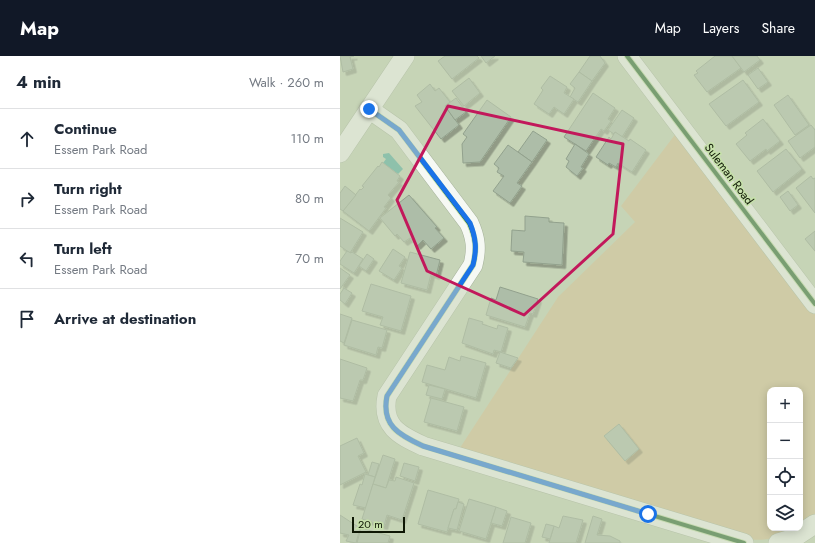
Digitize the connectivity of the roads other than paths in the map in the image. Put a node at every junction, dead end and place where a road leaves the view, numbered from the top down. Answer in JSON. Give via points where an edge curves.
{"nodes":[{"id":1,"x":405,"y":56,"type":"edge"},
{"id":2,"x":627,"y":56,"type":"edge"},
{"id":3,"x":369,"y":109,"type":"junction"},
{"id":4,"x":340,"y":153,"type":"edge"},
{"id":5,"x":815,"y":304,"type":"edge"},
{"id":6,"x":815,"y":524,"type":"edge"},
{"id":7,"x":744,"y":543,"type":"edge"},
{"id":8,"x":778,"y":543,"type":"edge"}],
"edges":[{"from":1,"to":3,"type":"street"},
{"from":2,"to":5,"type":"street","name":"Suleman Road"},
{"from":3,"to":4,"type":"street"},
{"from":3,"to":7,"type":"street","via":[[399,130],[470,223],[476,248],[473,265],[387,396],[386,414],[394,429],[423,446]]},
{"from":6,"to":8,"type":"street","via":[[792,539]]}]}
